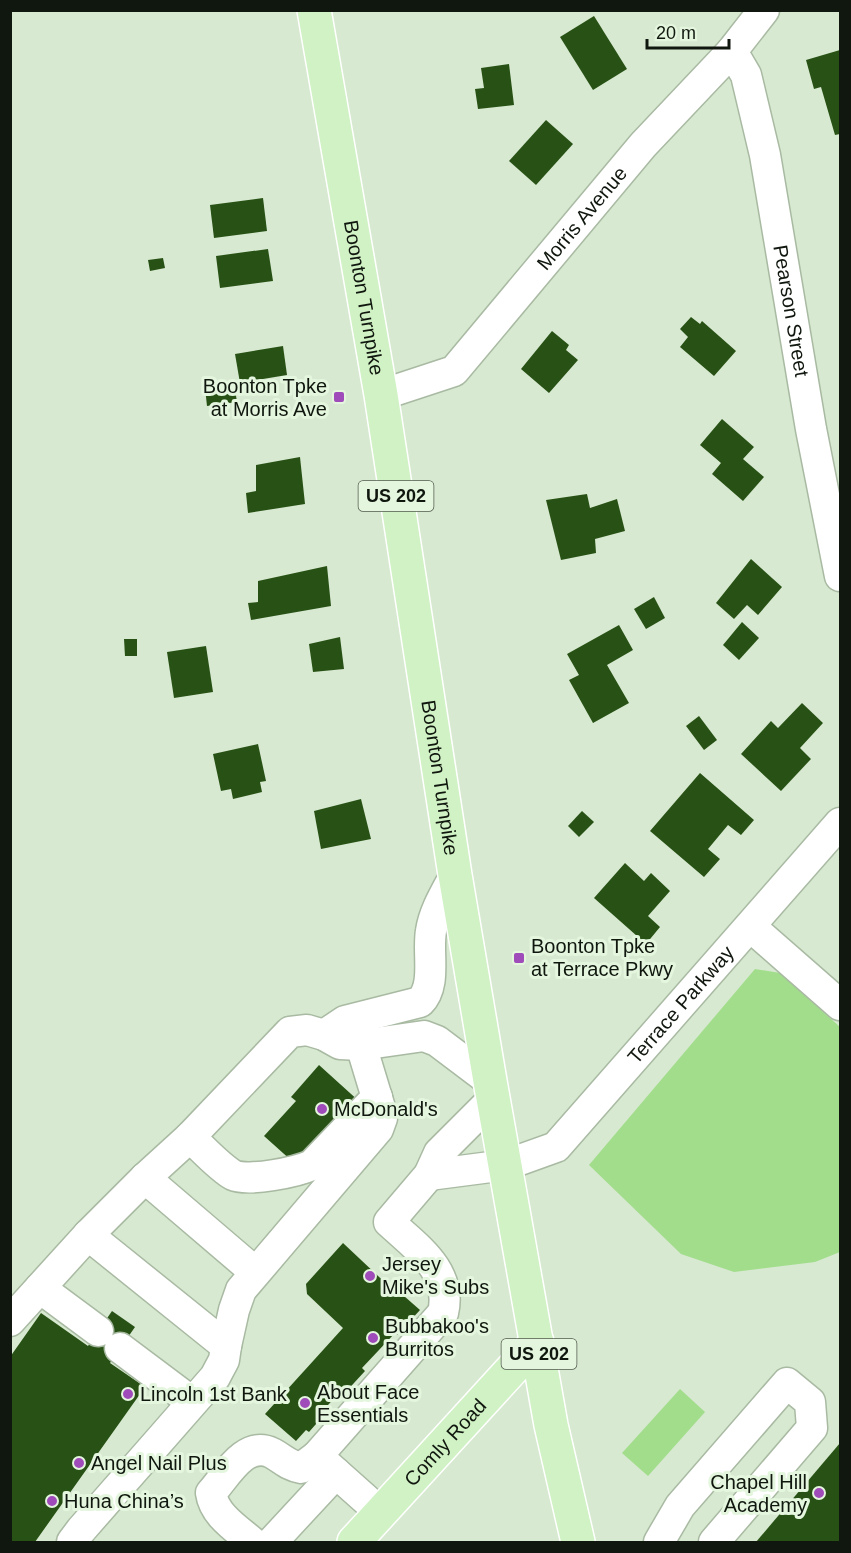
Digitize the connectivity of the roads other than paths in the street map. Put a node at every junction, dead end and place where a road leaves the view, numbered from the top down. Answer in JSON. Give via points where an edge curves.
{"nodes":[{"id":1,"x":314,"y":10,"type":"edge"},
{"id":2,"x":764,"y":10,"type":"edge"},
{"id":3,"x":732,"y":51,"type":"junction"},
{"id":4,"x":381,"y":395,"type":"junction"},
{"id":5,"x":840,"y":576,"type":"edge"},
{"id":6,"x":840,"y":824,"type":"edge"},
{"id":7,"x":455,"y":875,"type":"junction"},
{"id":8,"x":751,"y":927,"type":"junction"},
{"id":9,"x":840,"y":1005,"type":"edge"},
{"id":10,"x":324,"y":1035,"type":"junction"},
{"id":11,"x":361,"y":1045,"type":"junction"},
{"id":12,"x":492,"y":1090,"type":"junction"},
{"id":13,"x":377,"y":1097,"type":"junction"},
{"id":14,"x":190,"y":1137,"type":"junction"},
{"id":15,"x":506,"y":1165,"type":"junction"},
{"id":16,"x":429,"y":1175,"type":"junction"},
{"id":17,"x":145,"y":1178,"type":"junction"},
{"id":18,"x":88,"y":1235,"type":"junction"},
{"id":19,"x":255,"y":1272,"type":"junction"},
{"id":20,"x":40,"y":1288,"type":"junction"},
{"id":21,"x":10,"y":1321,"type":"edge"},
{"id":22,"x":537,"y":1342,"type":"junction"},
{"id":23,"x":226,"y":1346,"type":"junction"},
{"id":24,"x":192,"y":1402,"type":"junction"},
{"id":25,"x":327,"y":1464,"type":"junction"},
{"id":26,"x":381,"y":1514,"type":"junction"},
{"id":27,"x":72,"y":1542,"type":"edge"},
{"id":28,"x":252,"y":1542,"type":"edge"},
{"id":29,"x":272,"y":1542,"type":"edge"},
{"id":30,"x":354,"y":1542,"type":"edge"},
{"id":31,"x":578,"y":1542,"type":"edge"},
{"id":32,"x":659,"y":1542,"type":"edge"},
{"id":33,"x":714,"y":1542,"type":"edge"}],
"edges":[{"from":1,"to":4,"type":"main road","name":"Boonton Turnpike","number":"US 202"},
{"from":2,"to":3,"type":"street","name":"Morris Avenue"},
{"from":3,"to":4,"type":"street","name":"Morris Avenue","via":[[643,145],[454,371]]},
{"from":3,"to":5,"type":"street","name":"Pearson Street","via":[[746,75],[765,155]]},
{"from":4,"to":7,"type":"main road","name":"Boonton Turnpike","number":"US 202"},
{"from":6,"to":8,"type":"street","name":"Terrace Parkway"},
{"from":7,"to":10,"type":"street","via":[[431,929],[426,996],[420,1002],[345,1021]]},
{"from":7,"to":12,"type":"main road","name":"Boonton Turnpike","number":"US 202"},
{"from":8,"to":9,"type":"street"},
{"from":8,"to":15,"type":"street","name":"Terrace Parkway","via":[[556,1147]]},
{"from":10,"to":11,"type":"street","via":[[340,1044]]},
{"from":10,"to":14,"type":"street","via":[[307,1030],[290,1032]]},
{"from":11,"to":12,"type":"street","via":[[424,1036],[437,1041]]},
{"from":11,"to":13,"type":"street"},
{"from":12,"to":15,"type":"main road","name":"Boonton Turnpike","number":"US 202"},
{"from":12,"to":16,"type":"street","via":[[439,1154]]},
{"from":13,"to":14,"type":"street","via":[[312,1165],[301,1170],[243,1178],[232,1174]]},
{"from":13,"to":19,"type":"street","via":[[382,1118],[378,1129]]},
{"from":14,"to":17,"type":"street"},
{"from":15,"to":16,"type":"street","name":"Terrace Parkway"},
{"from":15,"to":22,"type":"main road","name":"Boonton Turnpike","number":"US 202"},
{"from":16,"to":25,"type":"street","via":[[388,1222],[439,1274],[446,1300],[442,1313]]},
{"from":17,"to":18,"type":"street"},
{"from":17,"to":19,"type":"street"},
{"from":18,"to":20,"type":"street"},
{"from":18,"to":23,"type":"street"},
{"from":19,"to":23,"type":"street","via":[[241,1290]]},
{"from":20,"to":21,"type":"street"},
{"from":20,"to":24,"type":"street"},
{"from":22,"to":26,"type":"main road","name":"Comly Road"},
{"from":22,"to":31,"type":"main road","name":"Boonton Turnpike","number":"US 202"},
{"from":23,"to":24,"type":"street","via":[[215,1377]]},
{"from":24,"to":27,"type":"street"},
{"from":25,"to":26,"type":"street"},
{"from":25,"to":28,"type":"street","via":[[301,1468],[290,1466],[266,1450],[244,1454],[211,1493],[213,1504],[223,1516]]},
{"from":25,"to":29,"type":"street"},
{"from":26,"to":30,"type":"main road","name":"Comly Road"},
{"from":32,"to":33,"type":"street","via":[[680,1506],[787,1383],[810,1402],[813,1428]]}]}
